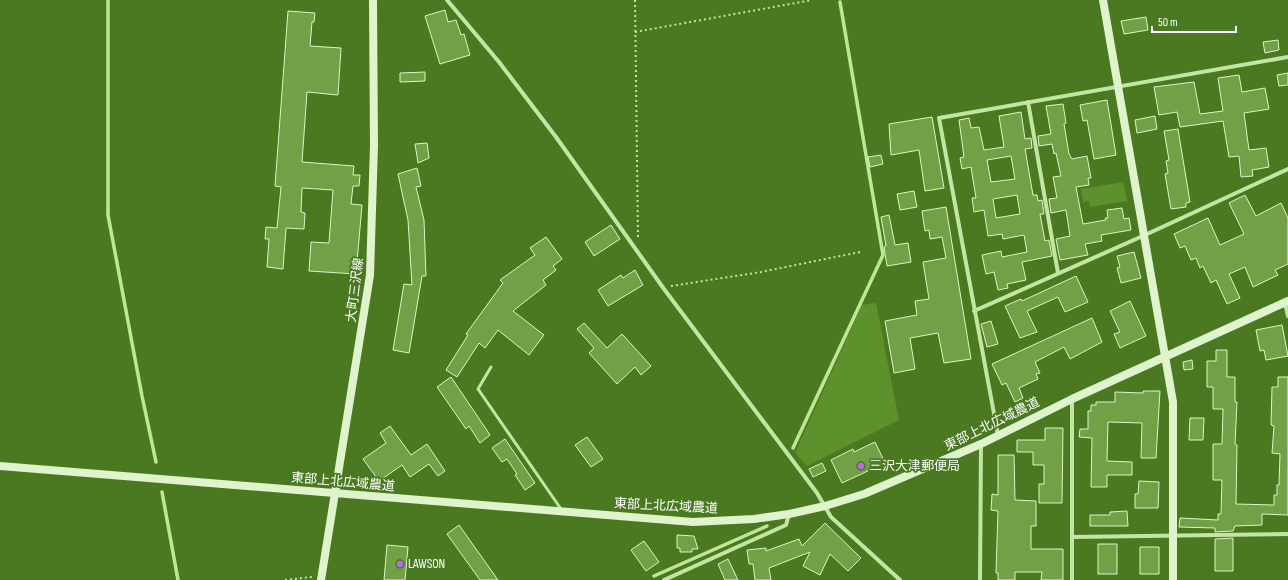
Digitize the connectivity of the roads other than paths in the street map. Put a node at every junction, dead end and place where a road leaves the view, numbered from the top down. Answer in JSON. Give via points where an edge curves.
{"nodes":[{"id":1,"x":373,"y":0,"type":"edge"},
{"id":2,"x":447,"y":0,"type":"edge"},
{"id":3,"x":1103,"y":0,"type":"edge"},
{"id":4,"x":1288,"y":57,"type":"edge"},
{"id":5,"x":1118,"y":86,"type":"junction"},
{"id":6,"x":1028,"y":102,"type":"junction"},
{"id":7,"x":1288,"y":169,"type":"edge"},
{"id":8,"x":1145,"y":235,"type":"junction"},
{"id":9,"x":1058,"y":273,"type":"junction"},
{"id":10,"x":1287,"y":302,"type":"edge"},
{"id":11,"x":974,"y":311,"type":"junction"},
{"id":12,"x":1288,"y":316,"type":"edge"},
{"id":13,"x":1166,"y":357,"type":"junction"},
{"id":14,"x":491,"y":367,"type":"dead end"},
{"id":15,"x":1072,"y":398,"type":"junction"},
{"id":16,"x":998,"y":435,"type":"junction"},
{"id":17,"x":982,"y":444,"type":"junction"},
{"id":18,"x":0,"y":466,"type":"edge"},
{"id":19,"x":335,"y":494,"type":"junction"},
{"id":20,"x":825,"y":506,"type":"junction"},
{"id":21,"x":563,"y":512,"type":"junction"},
{"id":22,"x":789,"y":514,"type":"junction"},
{"id":23,"x":1288,"y":534,"type":"edge"},
{"id":24,"x":1173,"y":535,"type":"junction"},
{"id":25,"x":1072,"y":537,"type":"junction"},
{"id":26,"x":321,"y":578,"type":"edge"},
{"id":27,"x":664,"y":580,"type":"edge"},
{"id":28,"x":900,"y":580,"type":"edge"},
{"id":29,"x":980,"y":580,"type":"edge"},
{"id":30,"x":1072,"y":580,"type":"edge"},
{"id":31,"x":1173,"y":580,"type":"edge"}],
"edges":[{"from":1,"to":19,"type":"street","name":"大町三沢線","via":[[374,145],[370,275]]},
{"from":2,"to":20,"type":"street","via":[[499,62],[556,137],[664,289],[712,350]]},
{"from":3,"to":5,"type":"street"},
{"from":4,"to":5,"type":"street"},
{"from":5,"to":6,"type":"street"},
{"from":5,"to":8,"type":"street"},
{"from":6,"to":9,"type":"street"},
{"from":6,"to":11,"type":"street","via":[[939,118]]},
{"from":7,"to":8,"type":"street"},
{"from":8,"to":9,"type":"street"},
{"from":8,"to":13,"type":"street"},
{"from":9,"to":11,"type":"street"},
{"from":10,"to":12,"type":"street"},
{"from":10,"to":13,"type":"street","name":"東部上北広域農道"},
{"from":11,"to":16,"type":"street"},
{"from":13,"to":15,"type":"street","name":"東部上北広域農道"},
{"from":13,"to":24,"type":"street","via":[[1172,402]]},
{"from":14,"to":21,"type":"lane","via":[[478,389]]},
{"from":15,"to":16,"type":"street","name":"東部上北広域農道"},
{"from":15,"to":25,"type":"street"},
{"from":16,"to":17,"type":"street","name":"東部上北広域農道"},
{"from":17,"to":20,"type":"street","name":"東部上北広域農道","via":[[864,494]]},
{"from":17,"to":29,"type":"street"},
{"from":18,"to":19,"type":"street","name":"東部上北広域農道"},
{"from":19,"to":21,"type":"street","name":"東部上北広域農道"},
{"from":19,"to":26,"type":"street","name":"大町三沢線"},
{"from":20,"to":22,"type":"street","name":"東部上北広域農道"},
{"from":20,"to":28,"type":"street","via":[[831,517]]},
{"from":21,"to":22,"type":"street","name":"東部上北広域農道","via":[[693,522]]},
{"from":22,"to":27,"type":"street","via":[[786,525]]},
{"from":23,"to":24,"type":"street"},
{"from":24,"to":25,"type":"street"},
{"from":24,"to":31,"type":"street"},
{"from":25,"to":30,"type":"street"}]}
